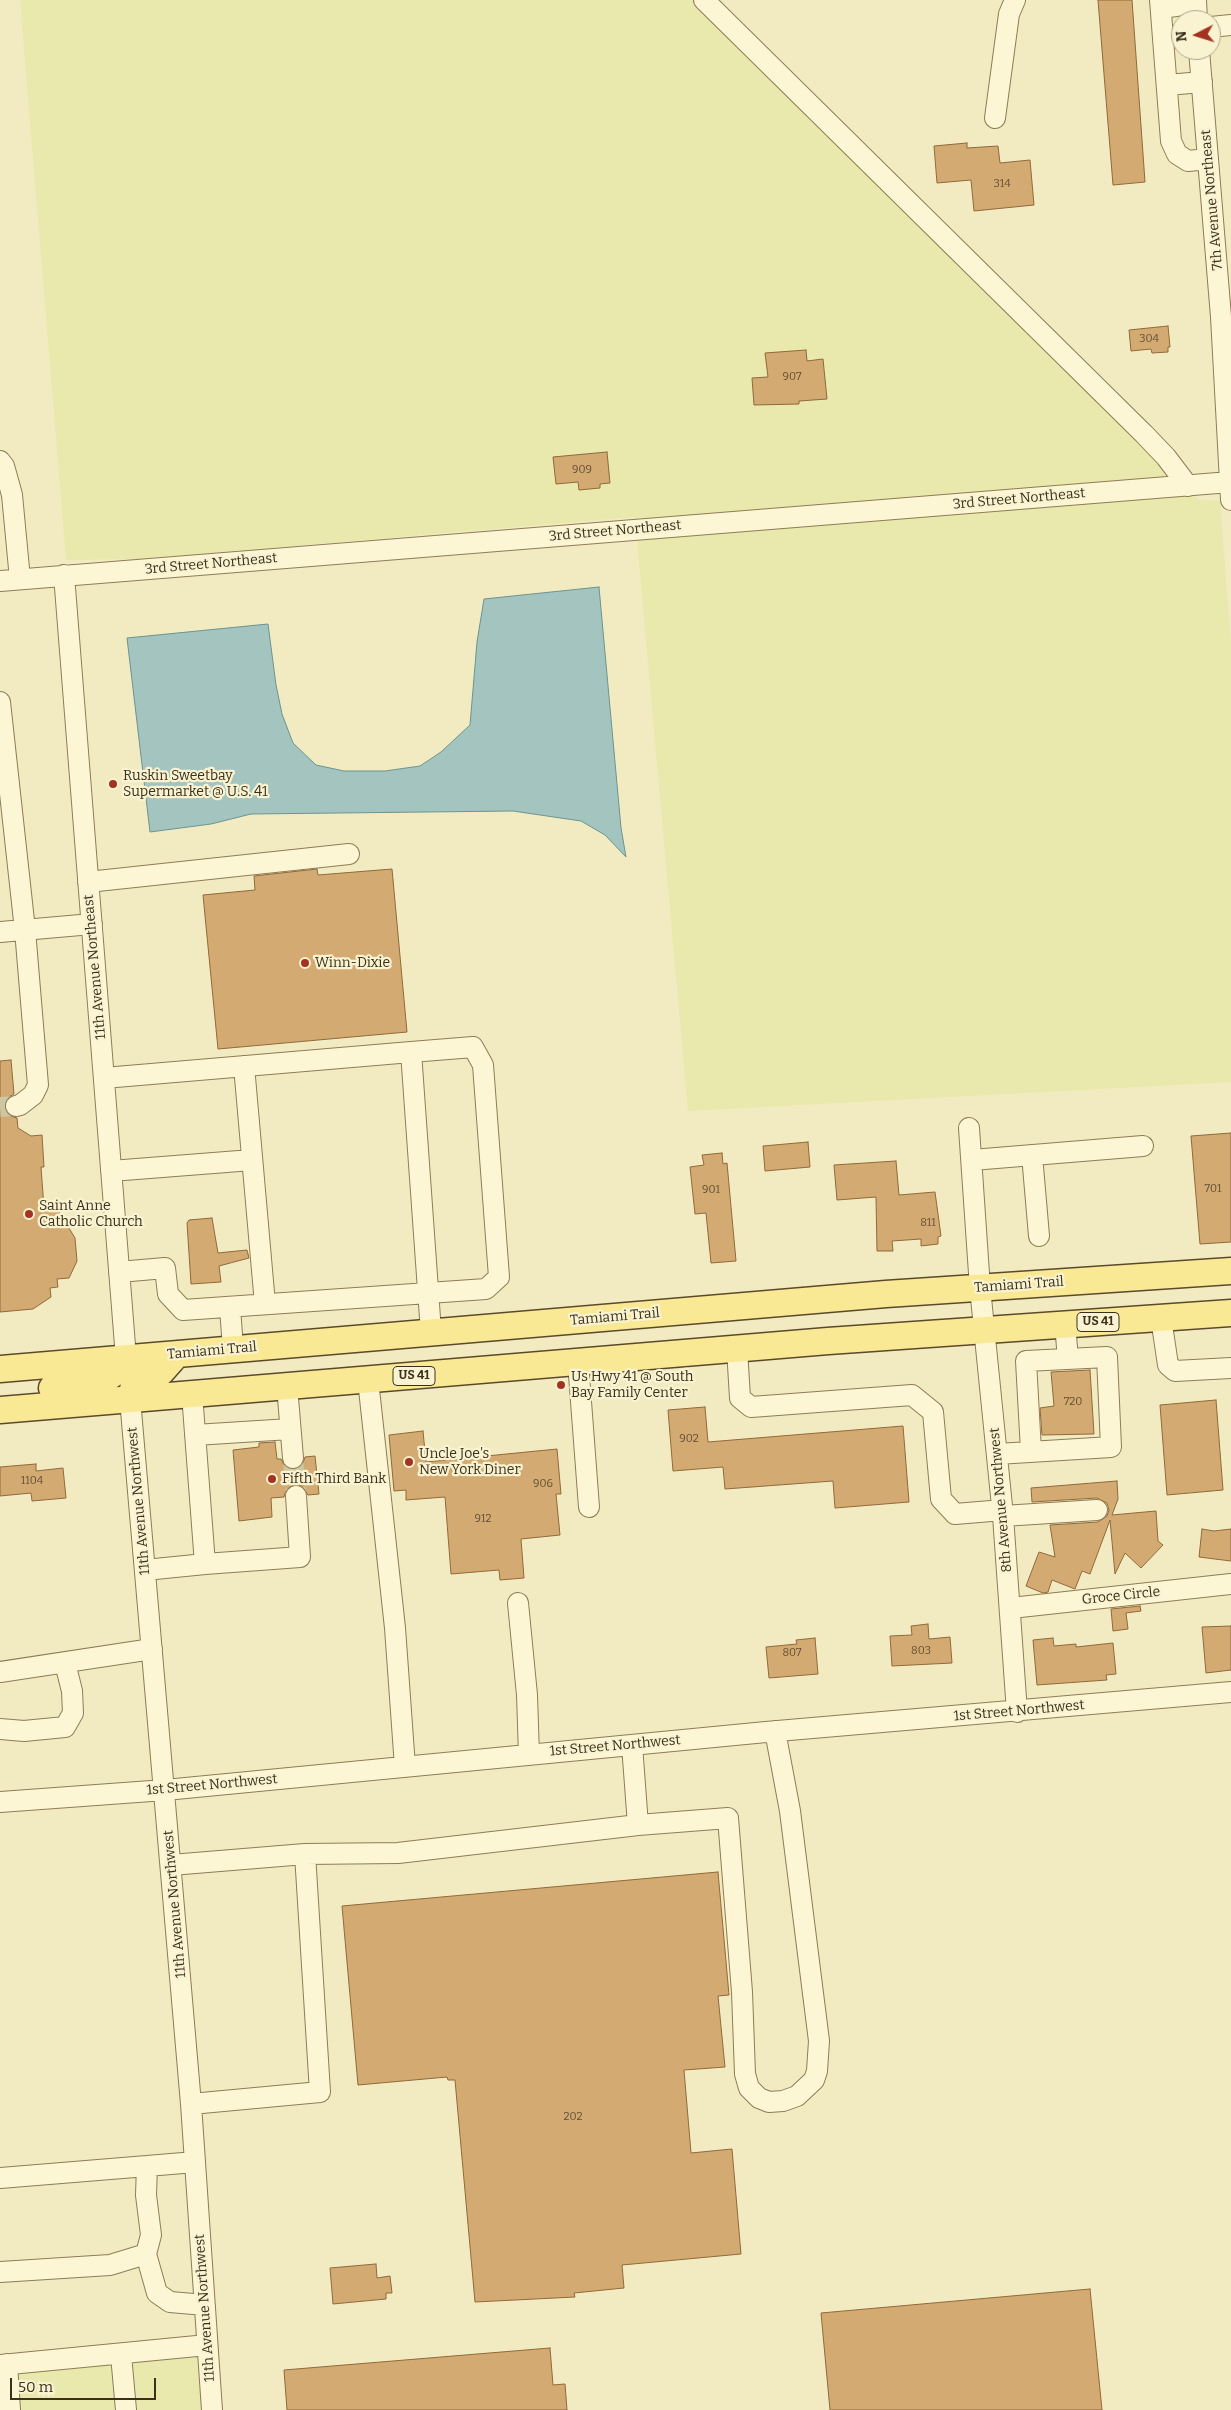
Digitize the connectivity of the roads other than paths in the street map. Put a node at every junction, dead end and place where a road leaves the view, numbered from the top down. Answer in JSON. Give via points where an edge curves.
{"nodes":[{"id":1,"x":704,"y":0,"type":"edge"},
{"id":2,"x":1015,"y":0,"type":"edge"},
{"id":3,"x":1161,"y":4,"type":"edge"},
{"id":4,"x":1196,"y":8,"type":"edge"},
{"id":5,"x":1201,"y":60,"type":"edge"},
{"id":6,"x":1202,"y":82,"type":"junction"},
{"id":7,"x":1167,"y":84,"type":"junction"},
{"id":8,"x":995,"y":118,"type":"dead end"},
{"id":9,"x":1208,"y":159,"type":"junction"},
{"id":10,"x":0,"y":461,"type":"edge"},
{"id":11,"x":1188,"y":486,"type":"junction"},
{"id":12,"x":1230,"y":491,"type":"edge"},
{"id":13,"x":64,"y":575,"type":"junction"},
{"id":14,"x":20,"y":579,"type":"junction"},
{"id":15,"x":0,"y":581,"type":"edge"},
{"id":16,"x":0,"y":702,"type":"edge"},
{"id":17,"x":349,"y":854,"type":"dead end"},
{"id":18,"x":9,"y":867,"type":"edge"},
{"id":19,"x":88,"y":882,"type":"junction"},
{"id":20,"x":92,"y":924,"type":"junction"},
{"id":21,"x":25,"y":930,"type":"junction"},
{"id":22,"x":0,"y":932,"type":"edge"},
{"id":23,"x":411,"y":1052,"type":"junction"},
{"id":24,"x":244,"y":1066,"type":"junction"},
{"id":25,"x":104,"y":1078,"type":"junction"},
{"id":26,"x":16,"y":1106,"type":"tunnel mouth"},
{"id":27,"x":970,"y":1128,"type":"dead end"},
{"id":28,"x":1143,"y":1146,"type":"dead end"},
{"id":29,"x":1032,"y":1155,"type":"junction"},
{"id":30,"x":252,"y":1160,"type":"junction"},
{"id":31,"x":972,"y":1160,"type":"junction"},
{"id":32,"x":111,"y":1172,"type":"junction"},
{"id":33,"x":1039,"y":1236,"type":"dead end"},
{"id":34,"x":1231,"y":1271,"type":"edge"},
{"id":35,"x":119,"y":1272,"type":"junction"},
{"id":36,"x":980,"y":1288,"type":"junction"},
{"id":37,"x":428,"y":1293,"type":"junction"},
{"id":38,"x":265,"y":1304,"type":"junction"},
{"id":39,"x":230,"y":1307,"type":"junction"},
{"id":40,"x":1231,"y":1313,"type":"edge"},
{"id":41,"x":1161,"y":1318,"type":"junction"},
{"id":42,"x":1066,"y":1324,"type":"junction"},
{"id":43,"x":984,"y":1329,"type":"junction"},
{"id":44,"x":431,"y":1332,"type":"junction"},
{"id":45,"x":233,"y":1349,"type":"junction"},
{"id":46,"x":737,"y":1349,"type":"junction"},
{"id":47,"x":177,"y":1354,"type":"junction"},
{"id":48,"x":126,"y":1358,"type":"junction"},
{"id":49,"x":1068,"y":1359,"type":"junction"},
{"id":50,"x":578,"y":1362,"type":"junction"},
{"id":51,"x":1231,"y":1368,"type":"edge"},
{"id":52,"x":0,"y":1369,"type":"edge"},
{"id":53,"x":368,"y":1380,"type":"junction"},
{"id":54,"x":287,"y":1386,"type":"junction"},
{"id":55,"x":192,"y":1394,"type":"junction"},
{"id":56,"x":130,"y":1399,"type":"junction"},
{"id":57,"x":12,"y":1409,"type":"edge"},
{"id":58,"x":290,"y":1429,"type":"junction"},
{"id":59,"x":195,"y":1435,"type":"junction"},
{"id":60,"x":1031,"y":1451,"type":"junction"},
{"id":61,"x":997,"y":1454,"type":"junction"},
{"id":62,"x":293,"y":1458,"type":"tunnel mouth"},
{"id":63,"x":296,"y":1496,"type":"tunnel mouth"},
{"id":64,"x":588,"y":1507,"type":"dead end"},
{"id":65,"x":1097,"y":1510,"type":"dead end"},
{"id":66,"x":1003,"y":1513,"type":"junction"},
{"id":67,"x":205,"y":1564,"type":"junction"},
{"id":68,"x":146,"y":1570,"type":"junction"},
{"id":69,"x":1231,"y":1584,"type":"edge"},
{"id":70,"x":518,"y":1603,"type":"dead end"},
{"id":71,"x":1011,"y":1608,"type":"junction"},
{"id":72,"x":152,"y":1648,"type":"junction"},
{"id":73,"x":65,"y":1663,"type":"junction"},
{"id":74,"x":0,"y":1672,"type":"edge"},
{"id":75,"x":1231,"y":1692,"type":"edge"},
{"id":76,"x":1017,"y":1712,"type":"junction"},
{"id":77,"x":0,"y":1729,"type":"edge"},
{"id":78,"x":775,"y":1731,"type":"junction"},
{"id":79,"x":632,"y":1745,"type":"junction"},
{"id":80,"x":530,"y":1755,"type":"junction"},
{"id":81,"x":405,"y":1767,"type":"junction"},
{"id":82,"x":165,"y":1790,"type":"junction"},
{"id":83,"x":0,"y":1802,"type":"edge"},
{"id":84,"x":638,"y":1825,"type":"junction"},
{"id":85,"x":305,"y":1854,"type":"junction"},
{"id":86,"x":171,"y":1864,"type":"junction"},
{"id":87,"x":191,"y":2104,"type":"junction"},
{"id":88,"x":195,"y":2162,"type":"junction"},
{"id":89,"x":147,"y":2166,"type":"junction"},
{"id":90,"x":0,"y":2178,"type":"edge"},
{"id":91,"x":146,"y":2254,"type":"junction"},
{"id":92,"x":0,"y":2272,"type":"edge"},
{"id":93,"x":205,"y":2304,"type":"junction"},
{"id":94,"x":208,"y":2346,"type":"junction"},
{"id":95,"x":121,"y":2354,"type":"junction"},
{"id":96,"x":3,"y":2364,"type":"edge"},
{"id":97,"x":10,"y":2410,"type":"edge"},
{"id":98,"x":126,"y":2410,"type":"edge"},
{"id":99,"x":212,"y":2410,"type":"edge"}],
"edges":[{"from":1,"to":11,"type":"street","via":[[1144,434]]},
{"from":2,"to":8,"type":"street","via":[[1009,14]]},
{"from":3,"to":4,"type":"street"},
{"from":3,"to":7,"type":"street"},
{"from":5,"to":6,"type":"street","name":"7th Avenue Northeast"},
{"from":6,"to":7,"type":"street"},
{"from":6,"to":9,"type":"street","name":"7th Avenue Northeast"},
{"from":7,"to":9,"type":"street","via":[[1171,141],[1178,154],[1188,161]]},
{"from":9,"to":12,"type":"street","name":"7th Avenue Northeast","via":[[1221,317]]},
{"from":10,"to":14,"type":"street","via":[[12,496]]},
{"from":11,"to":12,"type":"street","name":"3rd Street Northeast"},
{"from":11,"to":13,"type":"street","name":"3rd Street Northeast"},
{"from":13,"to":14,"type":"street","name":"3rd Street Northeast"},
{"from":13,"to":19,"type":"street","name":"11th Avenue Northeast"},
{"from":14,"to":15,"type":"street","name":"3rd Street Northeast"},
{"from":16,"to":18,"type":"street"},
{"from":17,"to":19,"type":"street"},
{"from":18,"to":21,"type":"street"},
{"from":19,"to":20,"type":"street","name":"11th Avenue Northeast"},
{"from":20,"to":21,"type":"street"},
{"from":20,"to":25,"type":"street","name":"11th Avenue Northeast"},
{"from":21,"to":22,"type":"street"},
{"from":21,"to":26,"type":"street","via":[[38,1086],[33,1095]]},
{"from":23,"to":24,"type":"street"},
{"from":23,"to":37,"type":"street"},
{"from":23,"to":37,"type":"street","via":[[473,1047],[483,1065],[499,1277],[486,1289]]},
{"from":24,"to":25,"type":"street"},
{"from":24,"to":30,"type":"street"},
{"from":25,"to":32,"type":"street","name":"11th Avenue Northeast"},
{"from":27,"to":31,"type":"street","name":"8th Avenue Northwest"},
{"from":28,"to":29,"type":"street"},
{"from":29,"to":31,"type":"street"},
{"from":29,"to":33,"type":"street"},
{"from":30,"to":32,"type":"street"},
{"from":30,"to":38,"type":"street"},
{"from":31,"to":36,"type":"street","name":"8th Avenue Northwest"},
{"from":32,"to":35,"type":"street","name":"11th Avenue Northeast"},
{"from":34,"to":36,"type":"main road","name":"Tamiami Trail"},
{"from":35,"to":39,"type":"street","via":[[165,1268],[168,1294],[183,1310]]},
{"from":35,"to":48,"type":"street","name":"11th Avenue Northeast"},
{"from":36,"to":43,"type":"street","name":"8th Avenue Northwest"},
{"from":36,"to":44,"type":"main road","name":"Tamiami Trail"},
{"from":37,"to":38,"type":"street"},
{"from":37,"to":44,"type":"street"},
{"from":38,"to":39,"type":"street"},
{"from":39,"to":45,"type":"street"},
{"from":40,"to":41,"type":"main road","number":"US 41"},
{"from":41,"to":42,"type":"main road","number":"US 41"},
{"from":41,"to":51,"type":"street","via":[[1168,1365],[1175,1371]]},
{"from":42,"to":43,"type":"main road","number":"US 41"},
{"from":42,"to":49,"type":"street"},
{"from":43,"to":46,"type":"main road","number":"US 41"},
{"from":43,"to":61,"type":"street","name":"8th Avenue Northwest"},
{"from":44,"to":45,"type":"main road","name":"Tamiami Trail"},
{"from":45,"to":47,"type":"main road","name":"Tamiami Trail"},
{"from":46,"to":50,"type":"main road","number":"US 41"},
{"from":46,"to":66,"type":"street","via":[[740,1398],[751,1407],[912,1395],[933,1412],[941,1500],[955,1514]]},
{"from":47,"to":48,"type":"main road","name":"Tamiami Trail"},
{"from":47,"to":56,"type":"main road","via":[[161,1372],[140,1380],[134,1386]]},
{"from":48,"to":52,"type":"main road","name":"Tamiami Trail"},
{"from":48,"to":57,"type":"main road","via":[[116,1372],[101,1382],[48,1388]]},
{"from":49,"to":60,"type":"street","via":[[1026,1361]]},
{"from":49,"to":60,"type":"street","via":[[1107,1357],[1111,1447]]},
{"from":50,"to":53,"type":"main road","number":"US 41"},
{"from":50,"to":64,"type":"street"},
{"from":53,"to":54,"type":"main road","number":"US 41"},
{"from":53,"to":81,"type":"street","via":[[395,1628]]},
{"from":54,"to":55,"type":"main road","number":"US 41"},
{"from":54,"to":58,"type":"street"},
{"from":55,"to":56,"type":"main road","number":"US 41"},
{"from":55,"to":59,"type":"street"},
{"from":56,"to":57,"type":"main road","number":"US 41"},
{"from":56,"to":68,"type":"street","name":"11th Avenue Northwest"},
{"from":58,"to":59,"type":"street"},
{"from":58,"to":62,"type":"street"},
{"from":59,"to":67,"type":"street"},
{"from":60,"to":61,"type":"street"},
{"from":61,"to":66,"type":"street","name":"8th Avenue Northwest"},
{"from":63,"to":67,"type":"street","via":[[300,1557]]},
{"from":65,"to":66,"type":"street"},
{"from":66,"to":71,"type":"street","name":"8th Avenue Northwest"},
{"from":67,"to":68,"type":"street"},
{"from":68,"to":72,"type":"street","name":"11th Avenue Northwest"},
{"from":69,"to":71,"type":"street","name":"Groce Circle"},
{"from":70,"to":80,"type":"street"},
{"from":71,"to":76,"type":"street","name":"8th Avenue Northwest"},
{"from":72,"to":73,"type":"street"},
{"from":72,"to":82,"type":"street","name":"11th Avenue Northwest"},
{"from":73,"to":74,"type":"street"},
{"from":73,"to":77,"type":"street","via":[[73,1713],[65,1726],[24,1731]]},
{"from":75,"to":76,"type":"street","name":"1st Street Northwest"},
{"from":76,"to":78,"type":"street","name":"1st Street Northwest"},
{"from":78,"to":79,"type":"street","name":"1st Street Northwest"},
{"from":78,"to":84,"type":"street","via":[[790,1811],[819,2041],[814,2080],[797,2096],[769,2102],[759,2098],[749,2088],[745,2074],[728,1818]]},
{"from":79,"to":80,"type":"street","name":"1st Street Northwest"},
{"from":79,"to":84,"type":"street"},
{"from":80,"to":81,"type":"street","name":"1st Street Northwest"},
{"from":81,"to":82,"type":"street","name":"1st Street Northwest"},
{"from":82,"to":83,"type":"street","name":"1st Street Northwest"},
{"from":82,"to":86,"type":"street","name":"11th Avenue Northwest"},
{"from":84,"to":85,"type":"street","via":[[398,1852]]},
{"from":85,"to":86,"type":"street"},
{"from":85,"to":87,"type":"street","via":[[320,2092]]},
{"from":86,"to":87,"type":"street","name":"11th Avenue Northwest"},
{"from":87,"to":88,"type":"street","name":"11th Avenue Northwest"},
{"from":88,"to":89,"type":"street"},
{"from":88,"to":93,"type":"street","name":"11th Avenue Northwest"},
{"from":89,"to":90,"type":"street"},
{"from":89,"to":91,"type":"street","via":[[150,2234]]},
{"from":91,"to":92,"type":"street","via":[[110,2265]]},
{"from":91,"to":93,"type":"street","via":[[157,2293],[170,2302]]},
{"from":93,"to":94,"type":"street","name":"11th Avenue Northwest"},
{"from":94,"to":95,"type":"street"},
{"from":94,"to":99,"type":"street","name":"11th Avenue Northwest"},
{"from":95,"to":96,"type":"street"},
{"from":95,"to":98,"type":"street"},
{"from":96,"to":97,"type":"street"}]}
